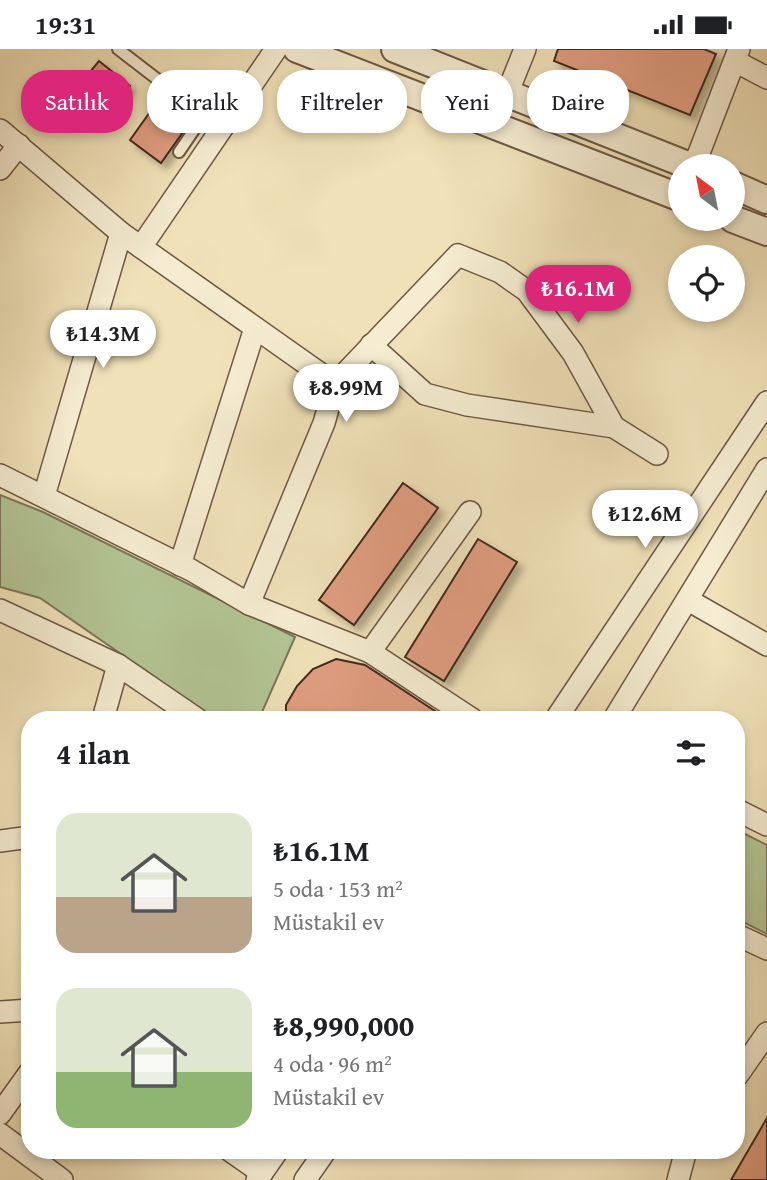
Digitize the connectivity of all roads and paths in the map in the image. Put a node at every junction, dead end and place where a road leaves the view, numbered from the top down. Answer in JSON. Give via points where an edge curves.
{"nodes":[{"id":1,"x":118,"y":49,"type":"edge"},
{"id":2,"x":276,"y":49,"type":"edge"},
{"id":3,"x":297,"y":49,"type":"edge"},
{"id":4,"x":395,"y":49,"type":"edge"},
{"id":5,"x":525,"y":49,"type":"edge"},
{"id":6,"x":737,"y":55,"type":"edge"},
{"id":7,"x":446,"y":70,"type":"edge"},
{"id":8,"x":767,"y":78,"type":"edge"},
{"id":9,"x":513,"y":80,"type":"edge"},
{"id":10,"x":513,"y":97,"type":"edge"},
{"id":11,"x":0,"y":130,"type":"edge"},
{"id":12,"x":19,"y":145,"type":"junction"},
{"id":13,"x":178,"y":152,"type":"dead end"},
{"id":14,"x":697,"y":154,"type":"edge"},
{"id":15,"x":668,"y":157,"type":"edge"},
{"id":16,"x":0,"y":169,"type":"edge"},
{"id":17,"x":746,"y":191,"type":"edge"},
{"id":18,"x":668,"y":193,"type":"edge"},
{"id":19,"x":767,"y":200,"type":"edge"},
{"id":20,"x":746,"y":225,"type":"edge"},
{"id":21,"x":121,"y":233,"type":"junction"},
{"id":22,"x":765,"y":233,"type":"edge"},
{"id":23,"x":141,"y":247,"type":"junction"},
{"id":24,"x":255,"y":328,"type":"junction"},
{"id":25,"x":371,"y":345,"type":"junction"},
{"id":26,"x":335,"y":384,"type":"junction"},
{"id":27,"x":767,"y":403,"type":"edge"},
{"id":28,"x":614,"y":427,"type":"junction"},
{"id":29,"x":657,"y":454,"type":"dead end"},
{"id":30,"x":767,"y":469,"type":"edge"},
{"id":31,"x":0,"y":475,"type":"edge"},
{"id":32,"x":44,"y":496,"type":"junction"},
{"id":33,"x":470,"y":512,"type":"dead end"},
{"id":34,"x":180,"y":565,"type":"junction"},
{"id":35,"x":688,"y":600,"type":"junction"},
{"id":36,"x":249,"y":604,"type":"junction"},
{"id":37,"x":0,"y":610,"type":"edge"},
{"id":38,"x":767,"y":645,"type":"edge"},
{"id":39,"x":370,"y":652,"type":"junction"},
{"id":40,"x":118,"y":665,"type":"junction"},
{"id":41,"x":105,"y":711,"type":"edge"},
{"id":42,"x":185,"y":711,"type":"edge"},
{"id":43,"x":460,"y":711,"type":"edge"},
{"id":44,"x":561,"y":711,"type":"edge"},
{"id":45,"x":619,"y":711,"type":"edge"},
{"id":46,"x":745,"y":814,"type":"edge"},
{"id":47,"x":767,"y":825,"type":"edge"},
{"id":48,"x":21,"y":838,"type":"edge"},
{"id":49,"x":0,"y":841,"type":"edge"},
{"id":50,"x":745,"y":939,"type":"edge"},
{"id":51,"x":767,"y":949,"type":"edge"},
{"id":52,"x":21,"y":1011,"type":"edge"},
{"id":53,"x":0,"y":1012,"type":"edge"},
{"id":54,"x":767,"y":1033,"type":"edge"},
{"id":55,"x":745,"y":1065,"type":"edge"},
{"id":56,"x":21,"y":1085,"type":"edge"},
{"id":57,"x":0,"y":1114,"type":"edge"},
{"id":58,"x":0,"y":1134,"type":"edge"},
{"id":59,"x":21,"y":1150,"type":"edge"},
{"id":60,"x":34,"y":1159,"type":"edge"},
{"id":61,"x":239,"y":1159,"type":"edge"},
{"id":62,"x":272,"y":1159,"type":"edge"},
{"id":63,"x":320,"y":1159,"type":"edge"},
{"id":64,"x":684,"y":1159,"type":"edge"},
{"id":65,"x":260,"y":1177,"type":"edge"},
{"id":66,"x":62,"y":1180,"type":"edge"},
{"id":67,"x":305,"y":1180,"type":"edge"},
{"id":68,"x":678,"y":1180,"type":"edge"}],
"edges":[{"from":1,"to":13,"type":"lane","via":[[192,106],[196,127]]},
{"from":2,"to":23,"type":"street"},
{"from":3,"to":18,"type":"street"},
{"from":4,"to":7,"type":"street"},
{"from":5,"to":9,"type":"street"},
{"from":6,"to":8,"type":"street"},
{"from":6,"to":14,"type":"street"},
{"from":10,"to":15,"type":"street"},
{"from":11,"to":12,"type":"street"},
{"from":12,"to":16,"type":"street"},
{"from":12,"to":21,"type":"street"},
{"from":17,"to":19,"type":"street"},
{"from":20,"to":22,"type":"street"},
{"from":21,"to":23,"type":"street"},
{"from":21,"to":32,"type":"street"},
{"from":23,"to":24,"type":"street"},
{"from":24,"to":26,"type":"street"},
{"from":24,"to":34,"type":"street"},
{"from":25,"to":26,"type":"street"},
{"from":25,"to":28,"type":"street","via":[[425,394],[467,405]]},
{"from":25,"to":28,"type":"street","via":[[458,255],[500,272],[527,291],[573,353]]},
{"from":26,"to":36,"type":"street","via":[[324,423]]},
{"from":27,"to":44,"type":"street"},
{"from":28,"to":29,"type":"street"},
{"from":30,"to":35,"type":"street"},
{"from":31,"to":32,"type":"street"},
{"from":32,"to":34,"type":"street"},
{"from":33,"to":39,"type":"street"},
{"from":34,"to":36,"type":"street"},
{"from":35,"to":38,"type":"street"},
{"from":35,"to":45,"type":"street"},
{"from":36,"to":39,"type":"street"},
{"from":37,"to":40,"type":"street"},
{"from":39,"to":43,"type":"street"},
{"from":40,"to":41,"type":"street"},
{"from":40,"to":42,"type":"street"},
{"from":46,"to":47,"type":"street"},
{"from":48,"to":49,"type":"street"},
{"from":50,"to":51,"type":"street"},
{"from":52,"to":53,"type":"street"},
{"from":54,"to":55,"type":"street"},
{"from":56,"to":57,"type":"street"},
{"from":58,"to":59,"type":"street"},
{"from":60,"to":66,"type":"street"},
{"from":61,"to":65,"type":"street"},
{"from":62,"to":65,"type":"street"},
{"from":63,"to":67,"type":"street"},
{"from":64,"to":68,"type":"street"}]}
